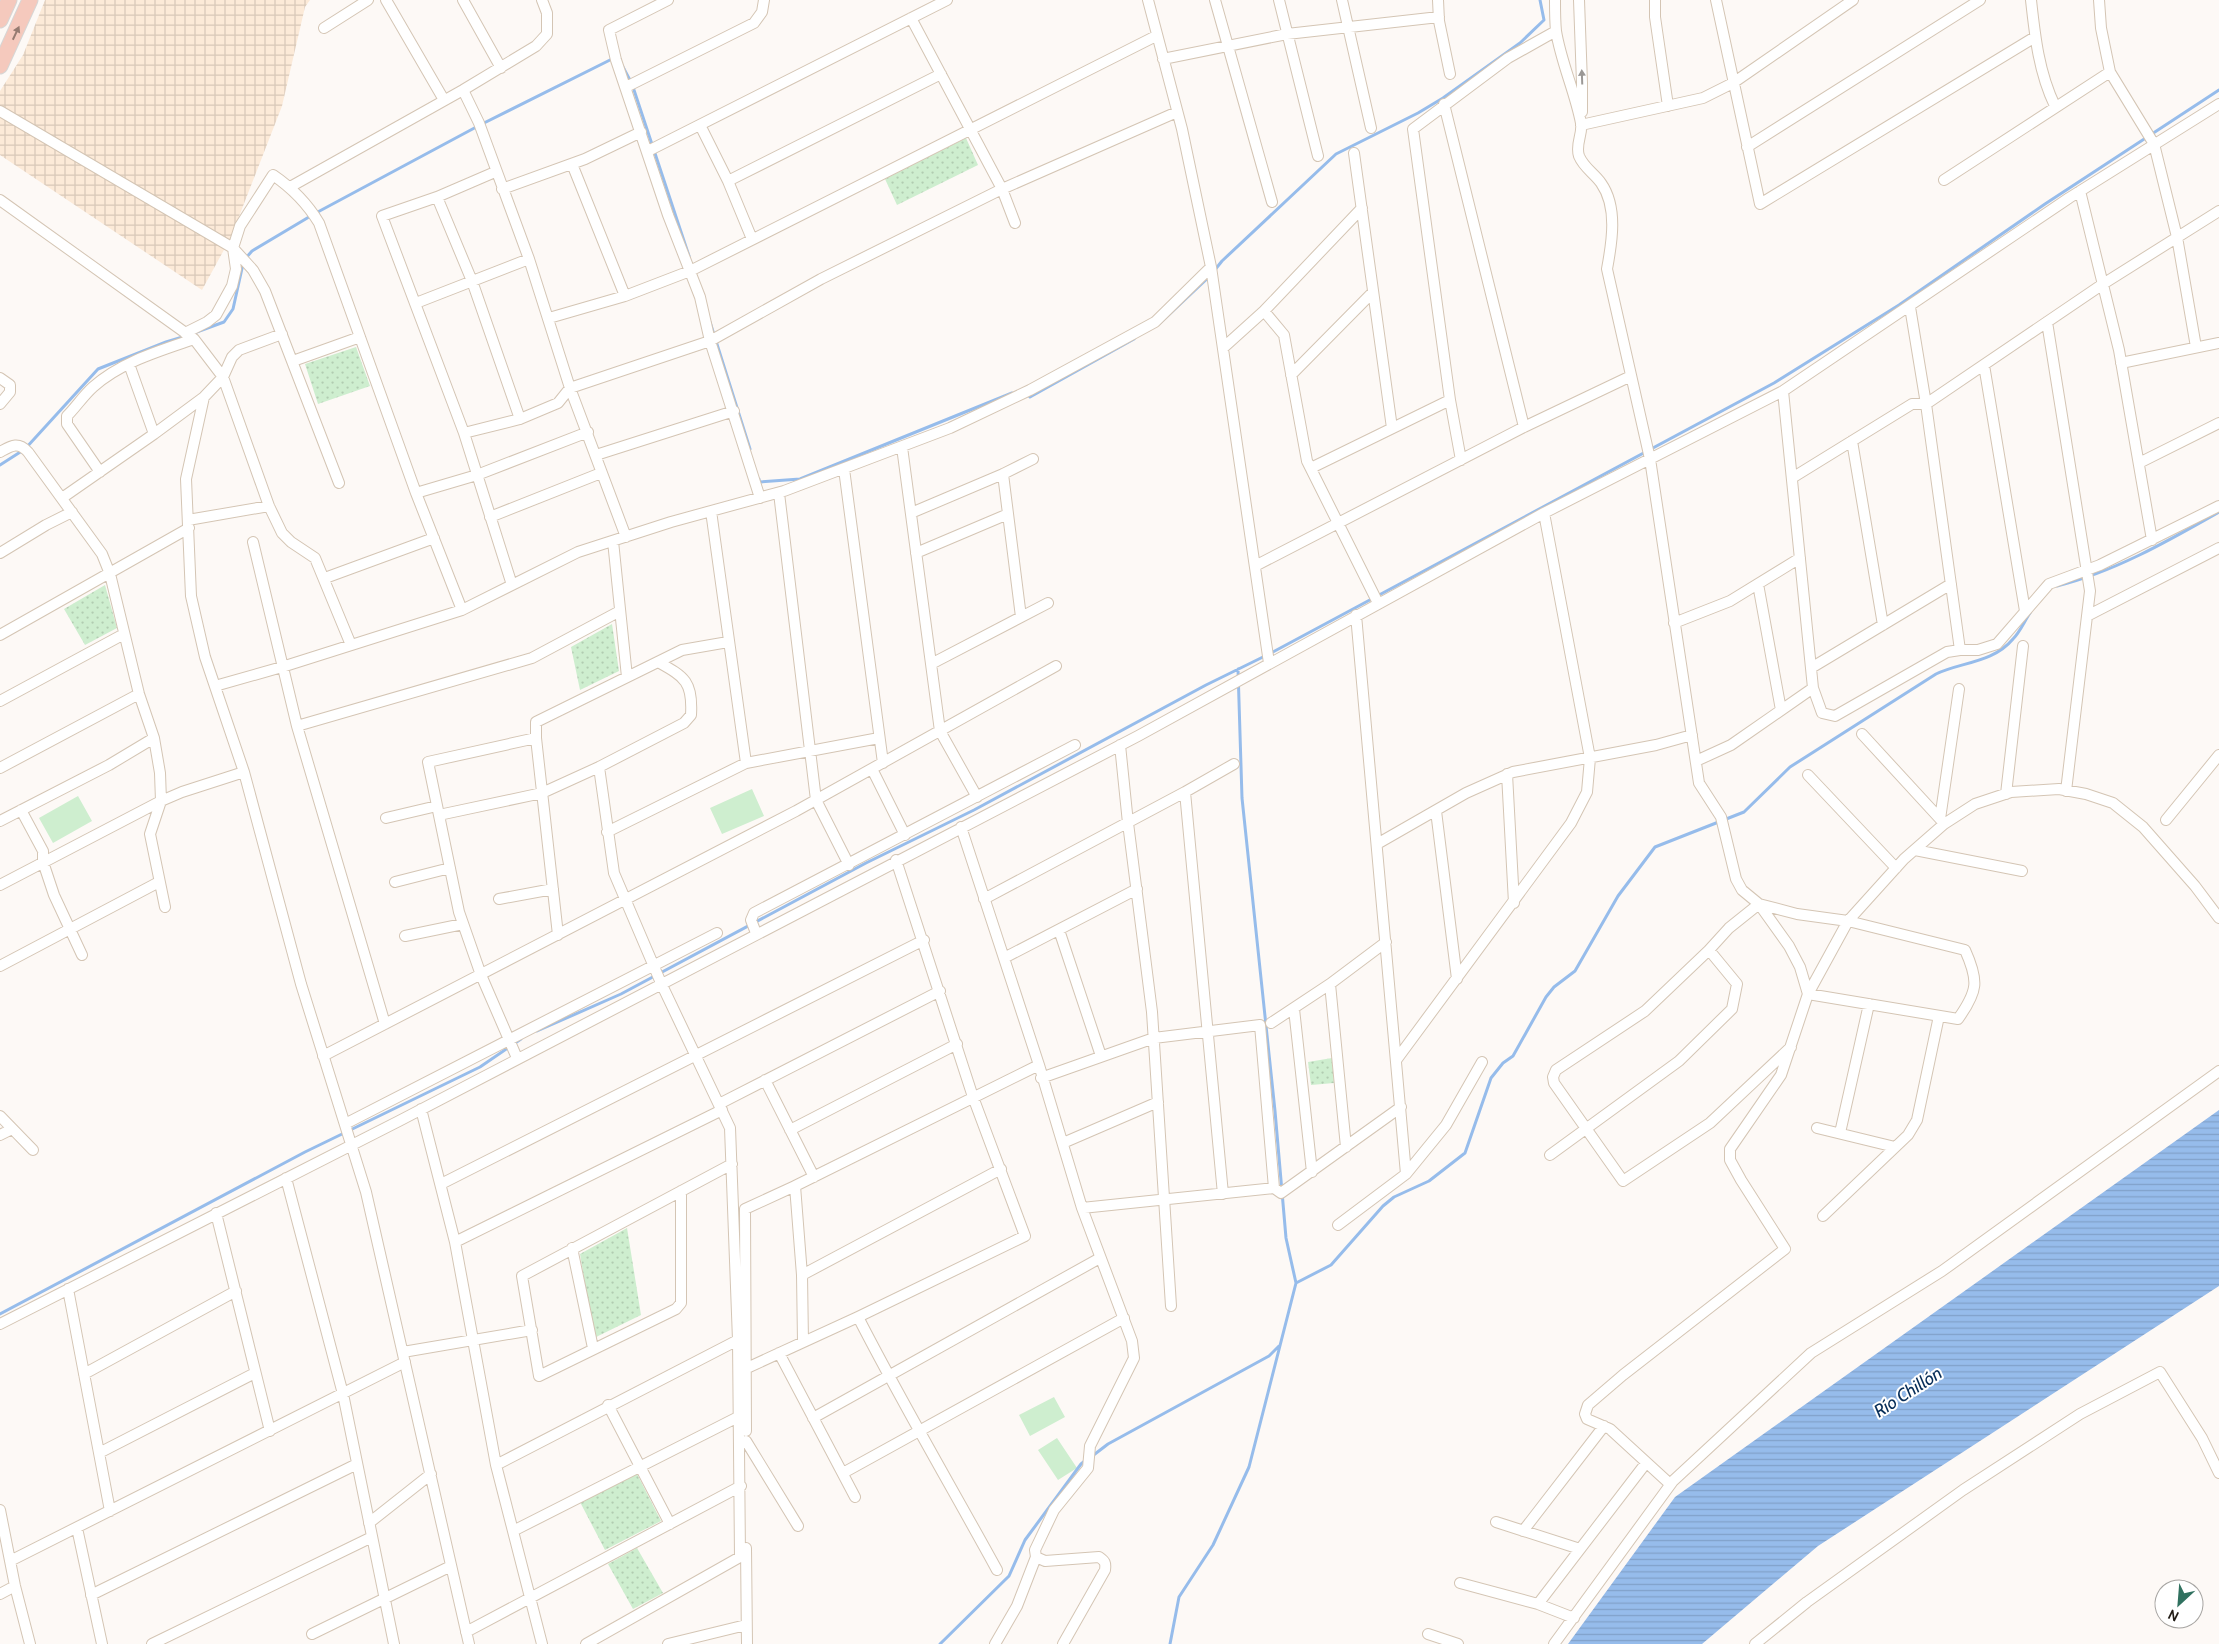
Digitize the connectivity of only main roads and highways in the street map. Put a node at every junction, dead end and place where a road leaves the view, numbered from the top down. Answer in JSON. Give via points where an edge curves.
{"nodes":[{"id":1,"x":9,"y":0,"type":"edge"},
{"id":2,"x":30,"y":0,"type":"edge"},
{"id":3,"x":0,"y":20,"type":"edge"},
{"id":4,"x":0,"y":66,"type":"edge"}],
"edges":[{"from":1,"to":3,"type":"highway"},
{"from":4,"to":2,"type":"highway","one_way":true}]}
